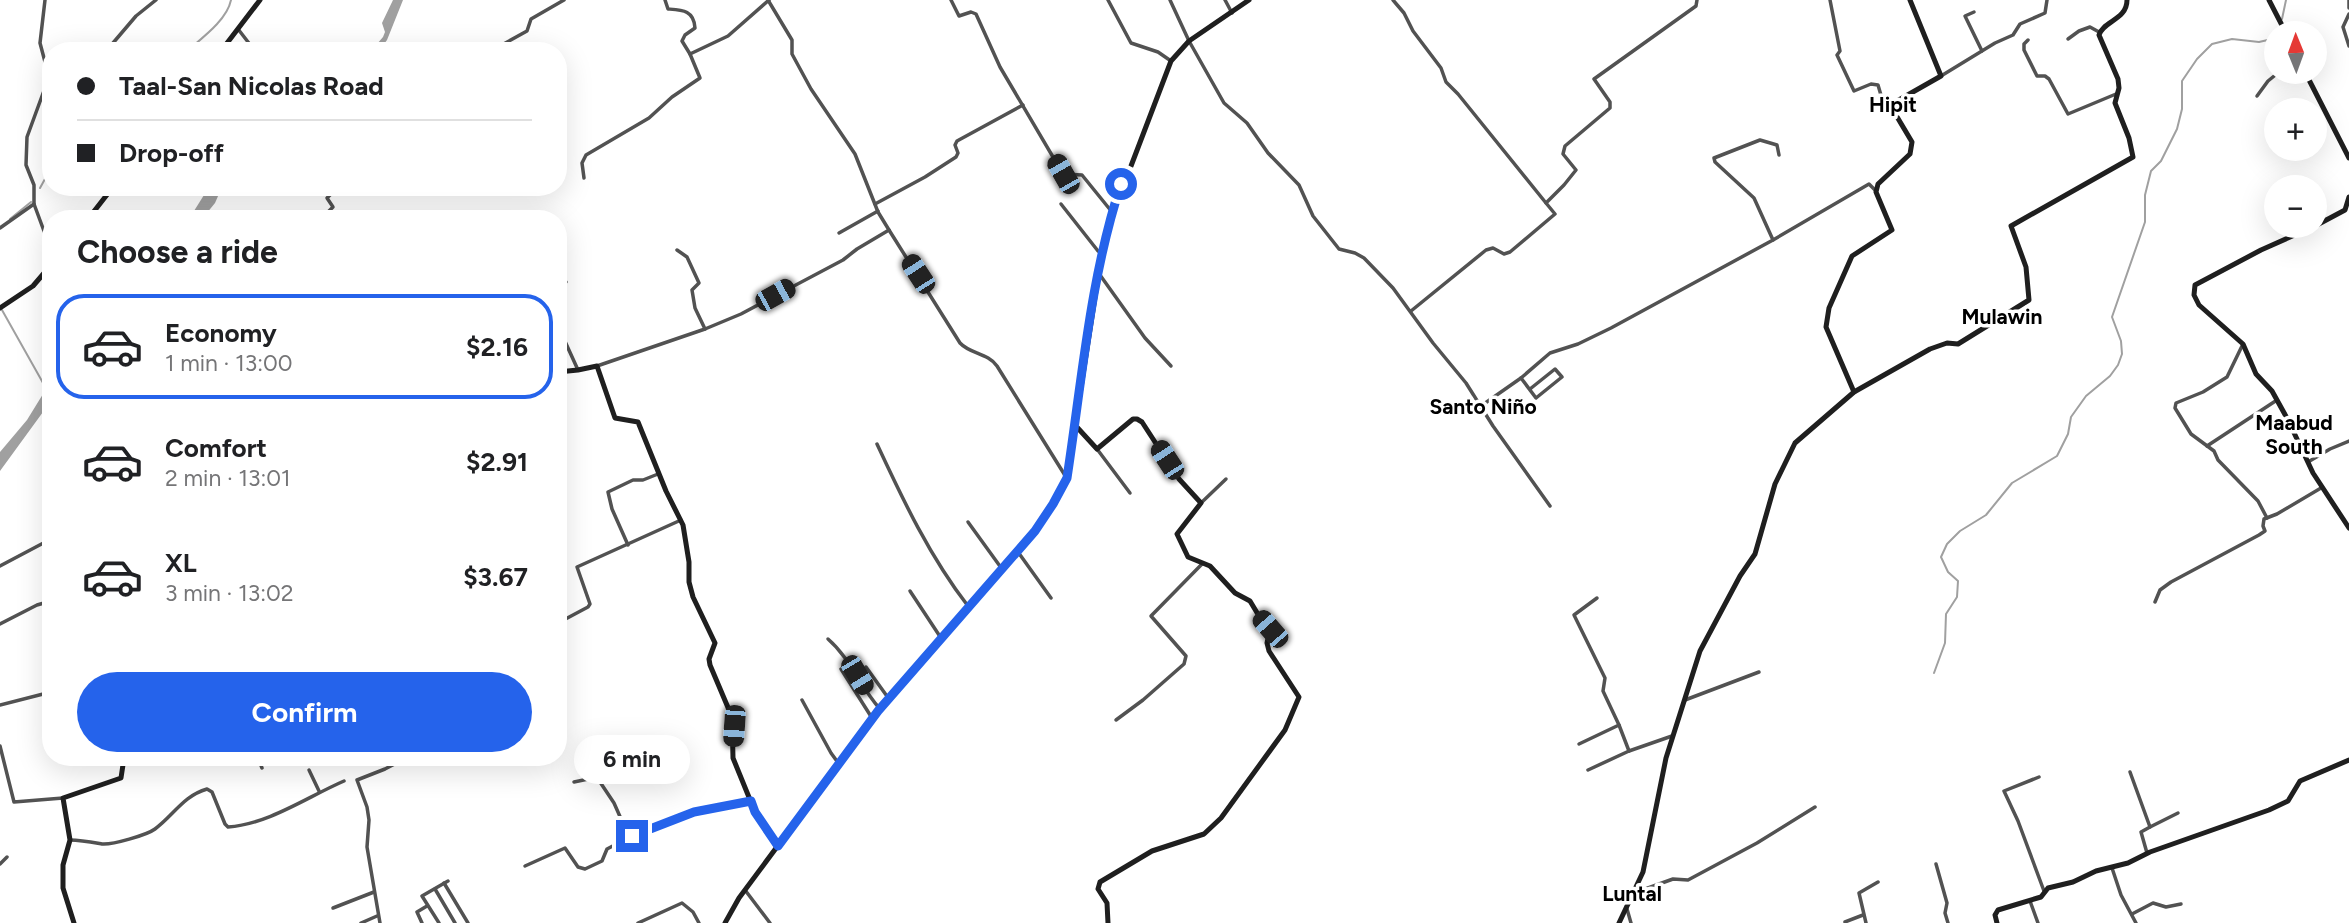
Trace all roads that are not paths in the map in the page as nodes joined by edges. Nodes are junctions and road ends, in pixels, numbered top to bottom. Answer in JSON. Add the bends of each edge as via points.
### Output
{"nodes":[{"id":1,"x":45,"y":0,"type":"edge"},
{"id":2,"x":156,"y":0,"type":"edge"},
{"id":3,"x":260,"y":0,"type":"edge"},
{"id":4,"x":564,"y":0,"type":"edge"},
{"id":5,"x":665,"y":0,"type":"edge"},
{"id":6,"x":769,"y":0,"type":"edge"},
{"id":7,"x":951,"y":0,"type":"edge"},
{"id":8,"x":1108,"y":0,"type":"edge"},
{"id":9,"x":1170,"y":0,"type":"edge"},
{"id":10,"x":1224,"y":0,"type":"edge"},
{"id":11,"x":1249,"y":0,"type":"edge"},
{"id":12,"x":1393,"y":0,"type":"edge"},
{"id":13,"x":1697,"y":0,"type":"edge"},
{"id":14,"x":1830,"y":0,"type":"edge"},
{"id":15,"x":1910,"y":0,"type":"edge"},
{"id":16,"x":2046,"y":0,"type":"edge"},
{"id":17,"x":2126,"y":0,"type":"edge"},
{"id":18,"x":2269,"y":0,"type":"edge"},
{"id":19,"x":2349,"y":0,"type":"edge"},
{"id":20,"x":2349,"y":8,"type":"edge"},
{"id":21,"x":1974,"y":12,"type":"dead end"},
{"id":22,"x":1231,"y":13,"type":"junction"},
{"id":23,"x":2349,"y":14,"type":"edge"},
{"id":24,"x":2280,"y":21,"type":"edge"},
{"id":25,"x":238,"y":29,"type":"junction"},
{"id":26,"x":2099,"y":32,"type":"junction"},
{"id":27,"x":2067,"y":38,"type":"dead end"},
{"id":28,"x":2028,"y":40,"type":"dead end"},
{"id":29,"x":1189,"y":41,"type":"junction"},
{"id":30,"x":114,"y":42,"type":"edge"},
{"id":31,"x":228,"y":42,"type":"edge"},
{"id":32,"x":249,"y":42,"type":"edge"},
{"id":33,"x":507,"y":42,"type":"edge"},
{"id":34,"x":2349,"y":47,"type":"edge"},
{"id":35,"x":42,"y":51,"type":"edge"},
{"id":36,"x":1982,"y":51,"type":"junction"},
{"id":37,"x":690,"y":54,"type":"junction"},
{"id":38,"x":1171,"y":61,"type":"junction"},
{"id":39,"x":1941,"y":76,"type":"junction"},
{"id":40,"x":2266,"y":84,"type":"edge"},
{"id":41,"x":2311,"y":84,"type":"edge"},
{"id":42,"x":2116,"y":94,"type":"junction"},
{"id":43,"x":42,"y":96,"type":"edge"},
{"id":44,"x":2257,"y":96,"type":"dead end"},
{"id":45,"x":1023,"y":104,"type":"junction"},
{"id":46,"x":1891,"y":105,"type":"junction"},
{"id":47,"x":1779,"y":155,"type":"dead end"},
{"id":48,"x":2349,"y":158,"type":"edge"},
{"id":49,"x":584,"y":178,"type":"dead end"},
{"id":50,"x":1876,"y":192,"type":"junction"},
{"id":51,"x":106,"y":196,"type":"edge"},
{"id":52,"x":329,"y":196,"type":"edge"},
{"id":53,"x":2349,"y":197,"type":"edge"},
{"id":54,"x":1546,"y":203,"type":"junction"},
{"id":55,"x":34,"y":204,"type":"junction"},
{"id":56,"x":875,"y":204,"type":"junction"},
{"id":57,"x":1061,"y":204,"type":"dead end"},
{"id":58,"x":95,"y":210,"type":"edge"},
{"id":59,"x":330,"y":210,"type":"edge"},
{"id":60,"x":878,"y":211,"type":"junction"},
{"id":61,"x":1112,"y":212,"type":"junction"},
{"id":62,"x":2327,"y":220,"type":"edge"},
{"id":63,"x":42,"y":226,"type":"edge"},
{"id":64,"x":0,"y":228,"type":"edge"},
{"id":65,"x":889,"y":230,"type":"junction"},
{"id":66,"x":839,"y":233,"type":"dead end"},
{"id":67,"x":2288,"y":238,"type":"edge"},
{"id":68,"x":1773,"y":240,"type":"junction"},
{"id":69,"x":677,"y":250,"type":"dead end"},
{"id":70,"x":1102,"y":253,"type":"junction"},
{"id":71,"x":1098,"y":274,"type":"junction"},
{"id":72,"x":42,"y":276,"type":"edge"},
{"id":73,"x":3,"y":307,"type":"edge"},
{"id":74,"x":1411,"y":311,"type":"junction"},
{"id":75,"x":705,"y":330,"type":"junction"},
{"id":76,"x":2243,"y":344,"type":"junction"},
{"id":77,"x":567,"y":346,"type":"edge"},
{"id":78,"x":597,"y":366,"type":"junction"},
{"id":79,"x":1171,"y":366,"type":"dead end"},
{"id":80,"x":578,"y":370,"type":"junction"},
{"id":81,"x":567,"y":371,"type":"edge"},
{"id":82,"x":1521,"y":378,"type":"junction"},
{"id":83,"x":1530,"y":389,"type":"junction"},
{"id":84,"x":1854,"y":392,"type":"junction"},
{"id":85,"x":2277,"y":400,"type":"junction"},
{"id":86,"x":1482,"y":406,"type":"junction"},
{"id":87,"x":1075,"y":425,"type":"junction"},
{"id":88,"x":2349,"y":441,"type":"edge"},
{"id":89,"x":877,"y":443,"type":"dead end"},
{"id":90,"x":2207,"y":446,"type":"junction"},
{"id":91,"x":1097,"y":449,"type":"junction"},
{"id":92,"x":2308,"y":462,"type":"junction"},
{"id":93,"x":660,"y":473,"type":"junction"},
{"id":94,"x":1067,"y":478,"type":"junction"},
{"id":95,"x":1226,"y":479,"type":"dead end"},
{"id":96,"x":2323,"y":487,"type":"junction"},
{"id":97,"x":1130,"y":493,"type":"dead end"},
{"id":98,"x":1201,"y":503,"type":"junction"},
{"id":99,"x":1550,"y":506,"type":"dead end"},
{"id":100,"x":2267,"y":518,"type":"junction"},
{"id":101,"x":681,"y":520,"type":"junction"},
{"id":102,"x":968,"y":522,"type":"dead end"},
{"id":103,"x":2348,"y":523,"type":"edge"},
{"id":104,"x":42,"y":544,"type":"edge"},
{"id":105,"x":628,"y":545,"type":"junction"},
{"id":106,"x":1018,"y":552,"type":"junction"},
{"id":107,"x":1203,"y":563,"type":"junction"},
{"id":108,"x":0,"y":566,"type":"edge"},
{"id":109,"x":1002,"y":569,"type":"junction"},
{"id":110,"x":911,"y":591,"type":"dead end"},
{"id":111,"x":1051,"y":598,"type":"dead end"},
{"id":112,"x":1597,"y":598,"type":"dead end"},
{"id":113,"x":2155,"y":602,"type":"dead end"},
{"id":114,"x":42,"y":604,"type":"edge"},
{"id":115,"x":968,"y":607,"type":"junction"},
{"id":116,"x":567,"y":618,"type":"edge"},
{"id":117,"x":0,"y":624,"type":"edge"},
{"id":118,"x":828,"y":639,"type":"dead end"},
{"id":119,"x":942,"y":640,"type":"junction"},
{"id":120,"x":866,"y":667,"type":"dead end"},
{"id":121,"x":841,"y":669,"type":"dead end"},
{"id":122,"x":1759,"y":672,"type":"dead end"},
{"id":123,"x":42,"y":694,"type":"edge"},
{"id":124,"x":889,"y":699,"type":"junction"},
{"id":125,"x":802,"y":700,"type":"dead end"},
{"id":126,"x":1683,"y":701,"type":"junction"},
{"id":127,"x":0,"y":705,"type":"edge"},
{"id":128,"x":880,"y":709,"type":"junction"},
{"id":129,"x":873,"y":718,"type":"junction"},
{"id":130,"x":1116,"y":720,"type":"dead end"},
{"id":131,"x":1619,"y":725,"type":"junction"},
{"id":132,"x":1672,"y":736,"type":"junction"},
{"id":133,"x":1578,"y":744,"type":"dead end"},
{"id":134,"x":0,"y":746,"type":"edge"},
{"id":135,"x":1629,"y":751,"type":"junction"},
{"id":136,"x":2349,"y":760,"type":"edge"},
{"id":137,"x":839,"y":764,"type":"junction"},
{"id":138,"x":123,"y":766,"type":"edge"},
{"id":139,"x":391,"y":766,"type":"edge"},
{"id":140,"x":309,"y":770,"type":"dead end"},
{"id":141,"x":1588,"y":770,"type":"dead end"},
{"id":142,"x":2130,"y":772,"type":"dead end"},
{"id":143,"x":2039,"y":778,"type":"dead end"},
{"id":144,"x":344,"y":781,"type":"dead end"},
{"id":145,"x":574,"y":782,"type":"dead end"},
{"id":146,"x":319,"y":791,"type":"junction"},
{"id":147,"x":63,"y":798,"type":"junction"},
{"id":148,"x":751,"y":801,"type":"junction"},
{"id":149,"x":1815,"y":807,"type":"dead end"},
{"id":150,"x":2178,"y":813,"type":"dead end"},
{"id":151,"x":2150,"y":827,"type":"junction"},
{"id":152,"x":629,"y":837,"type":"junction"},
{"id":153,"x":70,"y":840,"type":"junction"},
{"id":154,"x":778,"y":846,"type":"junction"},
{"id":155,"x":2147,"y":853,"type":"junction"},
{"id":156,"x":7,"y":857,"type":"dead end"},
{"id":157,"x":0,"y":864,"type":"edge"},
{"id":158,"x":1936,"y":864,"type":"dead end"},
{"id":159,"x":525,"y":866,"type":"dead end"},
{"id":160,"x":2112,"y":869,"type":"junction"},
{"id":161,"x":1878,"y":882,"type":"dead end"},
{"id":162,"x":435,"y":889,"type":"junction"},
{"id":163,"x":745,"y":890,"type":"junction"},
{"id":164,"x":374,"y":892,"type":"junction"},
{"id":165,"x":2045,"y":893,"type":"junction"},
{"id":166,"x":1632,"y":894,"type":"junction"},
{"id":167,"x":2030,"y":901,"type":"junction"},
{"id":168,"x":2181,"y":904,"type":"dead end"},
{"id":169,"x":427,"y":906,"type":"junction"},
{"id":170,"x":1626,"y":907,"type":"junction"},
{"id":171,"x":333,"y":908,"type":"dead end"},
{"id":172,"x":2132,"y":914,"type":"junction"},
{"id":173,"x":1863,"y":915,"type":"junction"},
{"id":174,"x":377,"y":916,"type":"junction"},
{"id":175,"x":1844,"y":922,"type":"edge"},
{"id":176,"x":74,"y":923,"type":"edge"},
{"id":177,"x":361,"y":923,"type":"edge"},
{"id":178,"x":380,"y":923,"type":"edge"},
{"id":179,"x":422,"y":923,"type":"edge"},
{"id":180,"x":439,"y":923,"type":"edge"},
{"id":181,"x":455,"y":923,"type":"edge"},
{"id":182,"x":468,"y":923,"type":"edge"},
{"id":183,"x":638,"y":923,"type":"edge"},
{"id":184,"x":699,"y":923,"type":"edge"},
{"id":185,"x":725,"y":923,"type":"edge"},
{"id":186,"x":770,"y":923,"type":"edge"},
{"id":187,"x":1108,"y":923,"type":"edge"},
{"id":188,"x":1619,"y":923,"type":"edge"},
{"id":189,"x":1632,"y":923,"type":"edge"},
{"id":190,"x":1866,"y":923,"type":"edge"},
{"id":191,"x":1948,"y":923,"type":"edge"},
{"id":192,"x":1997,"y":923,"type":"edge"},
{"id":193,"x":2038,"y":923,"type":"edge"},
{"id":194,"x":2136,"y":923,"type":"edge"}],
"edges":[{"from":1,"to":35,"type":"street"},
{"from":2,"to":30,"type":"street"},
{"from":3,"to":25,"type":"street"},
{"from":4,"to":33,"type":"street","via":[[531,19],[527,31]]},
{"from":5,"to":37,"type":"street","via":[[667,9],[692,15],[695,28],[682,41]]},
{"from":6,"to":37,"type":"street","via":[[728,36]]},
{"from":6,"to":56,"type":"street","via":[[792,40],[792,54],[811,89],[855,154]]},
{"from":7,"to":45,"type":"street","via":[[959,16],[976,15]]},
{"from":8,"to":38,"type":"street","via":[[1131,43]]},
{"from":9,"to":29,"type":"street"},
{"from":10,"to":22,"type":"street"},
{"from":11,"to":22,"type":"street"},
{"from":12,"to":54,"type":"street","via":[[1446,82]]},
{"from":13,"to":54,"type":"street","via":[[1696,6],[1594,79],[1610,108],[1565,146],[1563,154],[1576,170]]},
{"from":14,"to":46,"type":"street","via":[[1837,55],[1854,91],[1878,85],[1883,103]]},
{"from":15,"to":39,"type":"street"},
{"from":16,"to":36,"type":"street","via":[[2045,13],[2020,23],[2013,35]]},
{"from":17,"to":26,"type":"street","via":[[2122,14]]},
{"from":18,"to":24,"type":"street"},
{"from":19,"to":20,"type":"street"},
{"from":21,"to":36,"type":"street","via":[[1965,16]]},
{"from":22,"to":29,"type":"street"},
{"from":23,"to":34,"type":"street","via":[[2343,27]]},
{"from":25,"to":31,"type":"street"},
{"from":25,"to":32,"type":"street"},
{"from":26,"to":27,"type":"street","via":[[2090,27]]},
{"from":26,"to":42,"type":"street","via":[[2119,79]]},
{"from":28,"to":42,"type":"street","via":[[2024,50],[2037,76],[2049,79],[2068,114]]},
{"from":29,"to":38,"type":"street"},
{"from":29,"to":74,"type":"street","via":[[1224,103],[1299,185],[1313,216],[1339,249],[1364,258]]},
{"from":36,"to":39,"type":"street"},
{"from":37,"to":49,"type":"street","via":[[700,78],[649,118],[586,155]]},
{"from":38,"to":61,"type":"street"},
{"from":39,"to":46,"type":"street"},
{"from":40,"to":44,"type":"street"},
{"from":41,"to":48,"type":"street"},
{"from":42,"to":84,"type":"street","via":[[2131,159],[2011,226],[2026,267],[2029,300],[1958,344],[1930,349]]},
{"from":43,"to":55,"type":"street","via":[[27,137],[26,165],[34,185]]},
{"from":45,"to":56,"type":"street","via":[[957,141],[956,157]]},
{"from":45,"to":61,"type":"street","via":[[1063,174],[1077,173],[1086,179]]},
{"from":46,"to":50,"type":"street","via":[[1912,142],[1910,154],[1878,184]]},
{"from":47,"to":68,"type":"street","via":[[1777,145],[1760,140],[1714,158],[1754,198]]},
{"from":50,"to":68,"type":"street","via":[[1869,184]]},
{"from":50,"to":84,"type":"street","via":[[1892,230],[1852,256],[1829,308],[1826,327]]},
{"from":51,"to":58,"type":"street"},
{"from":52,"to":59,"type":"street"},
{"from":53,"to":62,"type":"street","via":[[2345,210]]},
{"from":54,"to":74,"type":"street","via":[[1555,215],[1540,229],[1510,252],[1486,250]]},
{"from":55,"to":63,"type":"street"},
{"from":55,"to":64,"type":"street"},
{"from":56,"to":60,"type":"street"},
{"from":57,"to":70,"type":"street"},
{"from":60,"to":65,"type":"street"},
{"from":60,"to":66,"type":"street"},
{"from":61,"to":70,"type":"street"},
{"from":65,"to":75,"type":"street","via":[[843,260]]},
{"from":65,"to":94,"type":"street","via":[[960,342],[998,366]]},
{"from":67,"to":76,"type":"street","via":[[2195,285],[2199,305]]},
{"from":68,"to":82,"type":"street","via":[[1611,328],[1550,353]]},
{"from":69,"to":75,"type":"street","via":[[687,257],[699,283],[692,290]]},
{"from":70,"to":71,"type":"street"},
{"from":71,"to":79,"type":"street","via":[[1144,338]]},
{"from":71,"to":87,"type":"street"},
{"from":72,"to":73,"type":"street"},
{"from":74,"to":86,"type":"street"},
{"from":75,"to":78,"type":"street"},
{"from":76,"to":85,"type":"street","via":[[2256,374]]},
{"from":76,"to":90,"type":"street","via":[[2227,377],[2176,403],[2191,434]]},
{"from":77,"to":80,"type":"street"},
{"from":78,"to":80,"type":"street"},
{"from":78,"to":93,"type":"street","via":[[615,418],[638,422]]},
{"from":80,"to":81,"type":"street"},
{"from":82,"to":83,"type":"street"},
{"from":82,"to":86,"type":"street"},
{"from":83,"to":83,"type":"street","via":[[1536,398],[1562,377],[1555,369]]},
{"from":84,"to":126,"type":"street","via":[[1795,443],[1775,484],[1755,554],[1700,651]]},
{"from":85,"to":90,"type":"street"},
{"from":85,"to":92,"type":"street"},
{"from":86,"to":99,"type":"street"},
{"from":87,"to":91,"type":"street"},
{"from":87,"to":94,"type":"street"},
{"from":88,"to":92,"type":"street"},
{"from":89,"to":115,"type":"street","via":[[900,496]]},
{"from":90,"to":100,"type":"street","via":[[2258,501]]},
{"from":91,"to":97,"type":"street"},
{"from":91,"to":98,"type":"street","via":[[1137,419]]},
{"from":92,"to":96,"type":"street"},
{"from":93,"to":101,"type":"street"},
{"from":93,"to":105,"type":"street","via":[[608,492]]},
{"from":94,"to":106,"type":"street"},
{"from":95,"to":98,"type":"street"},
{"from":96,"to":100,"type":"street"},
{"from":96,"to":103,"type":"street"},
{"from":98,"to":107,"type":"street","via":[[1177,534],[1188,557]]},
{"from":100,"to":113,"type":"street","via":[[2265,531],[2160,590]]},
{"from":101,"to":105,"type":"street"},
{"from":101,"to":148,"type":"street","via":[[690,562],[689,582],[715,643],[709,659],[732,717],[733,758]]},
{"from":102,"to":109,"type":"street"},
{"from":104,"to":108,"type":"street"},
{"from":105,"to":116,"type":"street","via":[[577,567],[590,604]]},
{"from":106,"to":109,"type":"street"},
{"from":106,"to":111,"type":"street"},
{"from":107,"to":130,"type":"street","via":[[1151,616],[1186,656],[1184,664]]},
{"from":107,"to":187,"type":"street","via":[[1250,601],[1270,629],[1269,651],[1299,697],[1285,730],[1221,818],[1204,834],[1152,851],[1100,882]]},
{"from":109,"to":115,"type":"street"},
{"from":110,"to":119,"type":"street"},
{"from":112,"to":131,"type":"street","via":[[1574,615],[1605,678],[1603,691]]},
{"from":114,"to":117,"type":"street"},
{"from":115,"to":119,"type":"street"},
{"from":118,"to":128,"type":"street"},
{"from":119,"to":124,"type":"street"},
{"from":120,"to":124,"type":"street"},
{"from":121,"to":129,"type":"street"},
{"from":122,"to":126,"type":"street"},
{"from":123,"to":127,"type":"street"},
{"from":124,"to":128,"type":"street"},
{"from":125,"to":137,"type":"street"},
{"from":126,"to":132,"type":"street"},
{"from":128,"to":129,"type":"street"},
{"from":129,"to":137,"type":"street"},
{"from":131,"to":133,"type":"street"},
{"from":131,"to":135,"type":"street"},
{"from":132,"to":135,"type":"street"},
{"from":132,"to":166,"type":"street","via":[[1643,872]]},
{"from":134,"to":147,"type":"street","via":[[15,803]]},
{"from":135,"to":141,"type":"street"},
{"from":136,"to":155,"type":"street","via":[[2300,781],[2288,801],[2269,810]]},
{"from":137,"to":154,"type":"street"},
{"from":138,"to":147,"type":"street","via":[[121,778]]},
{"from":139,"to":164,"type":"street","via":[[356,780],[367,807]]},
{"from":140,"to":146,"type":"street"},
{"from":142,"to":151,"type":"street"},
{"from":143,"to":165,"type":"street","via":[[2004,791]]},
{"from":144,"to":146,"type":"street"},
{"from":145,"to":152,"type":"street","via":[[598,779]]},
{"from":146,"to":153,"type":"street","via":[[268,816],[228,827],[207,789],[180,803],[149,833],[104,844]]},
{"from":147,"to":153,"type":"street"},
{"from":148,"to":152,"type":"street","via":[[694,812]]},
{"from":148,"to":154,"type":"street"},
{"from":149,"to":166,"type":"street","via":[[1688,880],[1673,879]]},
{"from":150,"to":151,"type":"street"},
{"from":151,"to":155,"type":"street","via":[[2141,832]]},
{"from":152,"to":159,"type":"street","via":[[607,849],[602,861],[585,869],[578,867],[565,848]]},
{"from":153,"to":176,"type":"street","via":[[62,876]]},
{"from":154,"to":163,"type":"street"},
{"from":155,"to":160,"type":"street"},
{"from":156,"to":157,"type":"street"},
{"from":158,"to":191,"type":"street"},
{"from":160,"to":165,"type":"street","via":[[2048,888]]},
{"from":160,"to":172,"type":"street"},
{"from":161,"to":173,"type":"street","via":[[1859,893]]},
{"from":162,"to":169,"type":"street","via":[[422,896]]},
{"from":162,"to":181,"type":"street"},
{"from":162,"to":182,"type":"street","via":[[446,882]]},
{"from":163,"to":185,"type":"street"},
{"from":163,"to":186,"type":"street"},
{"from":164,"to":171,"type":"street"},
{"from":164,"to":174,"type":"street"},
{"from":165,"to":167,"type":"street"},
{"from":166,"to":170,"type":"street"},
{"from":167,"to":192,"type":"street","via":[[1998,911],[1994,915]]},
{"from":167,"to":193,"type":"street"},
{"from":168,"to":172,"type":"street","via":[[2153,903]]},
{"from":169,"to":179,"type":"street","via":[[416,912]]},
{"from":169,"to":180,"type":"street"},
{"from":170,"to":188,"type":"street"},
{"from":170,"to":189,"type":"street"},
{"from":172,"to":194,"type":"street"},
{"from":173,"to":175,"type":"street"},
{"from":173,"to":190,"type":"street"},
{"from":174,"to":177,"type":"street"},
{"from":174,"to":178,"type":"street"},
{"from":183,"to":184,"type":"street","via":[[682,903]]}]}
